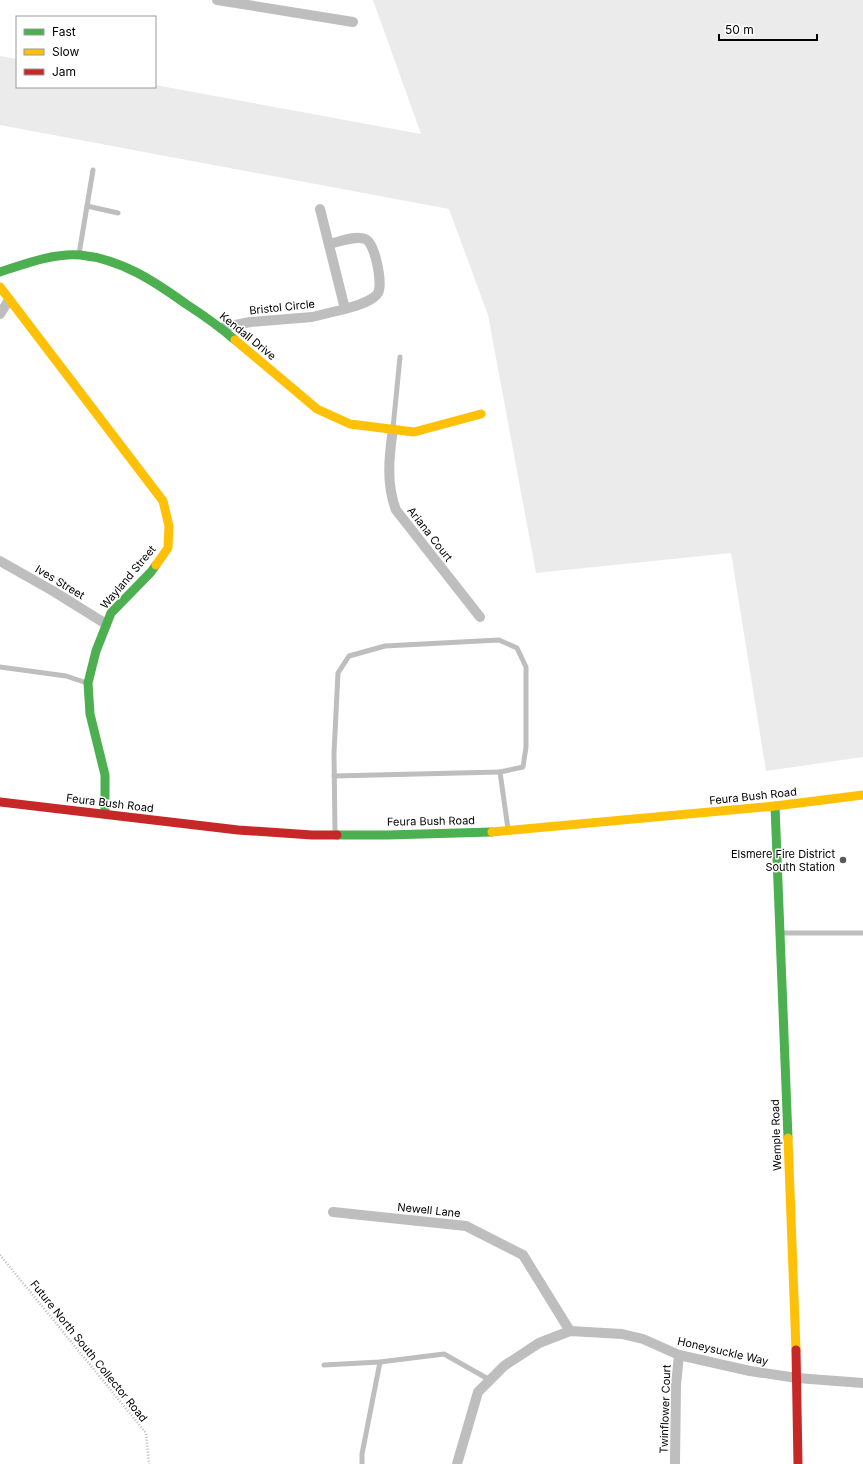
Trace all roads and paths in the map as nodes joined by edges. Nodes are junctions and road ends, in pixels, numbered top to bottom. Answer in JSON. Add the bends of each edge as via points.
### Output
{"nodes":[{"id":1,"x":217,"y":0,"type":"edge"},
{"id":2,"x":353,"y":22,"type":"dead end"},
{"id":3,"x":93,"y":170,"type":"dead end"},
{"id":4,"x":88,"y":206,"type":"junction"},
{"id":5,"x":320,"y":209,"type":"dead end"},
{"id":6,"x":118,"y":213,"type":"dead end"},
{"id":7,"x":329,"y":244,"type":"junction"},
{"id":8,"x":79,"y":256,"type":"junction"},
{"id":9,"x":0,"y":272,"type":"edge"},
{"id":10,"x":0,"y":288,"type":"edge"},
{"id":11,"x":9,"y":300,"type":"junction"},
{"id":12,"x":345,"y":309,"type":"junction"},
{"id":13,"x":0,"y":314,"type":"edge"},
{"id":14,"x":221,"y":328,"type":"junction"},
{"id":15,"x":400,"y":357,"type":"dead end"},
{"id":16,"x":481,"y":414,"type":"dead end"},
{"id":17,"x":393,"y":429,"type":"junction"},
{"id":18,"x":0,"y":561,"type":"edge"},
{"id":19,"x":480,"y":618,"type":"dead end"},
{"id":20,"x":106,"y":624,"type":"junction"},
{"id":21,"x":0,"y":666,"type":"edge"},
{"id":22,"x":88,"y":684,"type":"junction"},
{"id":23,"x":500,"y":772,"type":"junction"},
{"id":24,"x":334,"y":776,"type":"junction"},
{"id":25,"x":863,"y":794,"type":"edge"},
{"id":26,"x":0,"y":802,"type":"edge"},
{"id":27,"x":776,"y":806,"type":"junction"},
{"id":28,"x":105,"y":814,"type":"junction"},
{"id":29,"x":509,"y":831,"type":"junction"},
{"id":30,"x":335,"y":835,"type":"junction"},
{"id":31,"x":780,"y":933,"type":"junction"},
{"id":32,"x":863,"y":933,"type":"edge"},
{"id":33,"x":333,"y":1212,"type":"dead end"},
{"id":34,"x":0,"y":1255,"type":"edge"},
{"id":35,"x":570,"y":1331,"type":"junction"},
{"id":36,"x":679,"y":1355,"type":"junction"},
{"id":37,"x":380,"y":1362,"type":"junction"},
{"id":38,"x":324,"y":1365,"type":"dead end"},
{"id":39,"x":797,"y":1378,"type":"junction"},
{"id":40,"x":490,"y":1380,"type":"junction"},
{"id":41,"x":863,"y":1383,"type":"edge"},
{"id":42,"x":149,"y":1464,"type":"edge"},
{"id":43,"x":362,"y":1464,"type":"edge"},
{"id":44,"x":457,"y":1464,"type":"edge"},
{"id":45,"x":675,"y":1464,"type":"edge"},
{"id":46,"x":798,"y":1464,"type":"edge"}],
"edges":[{"from":1,"to":2,"type":"street"},
{"from":3,"to":4,"type":"lane"},
{"from":4,"to":6,"type":"lane"},
{"from":4,"to":8,"type":"lane"},
{"from":5,"to":7,"type":"street"},
{"from":7,"to":12,"type":"street"},
{"from":7,"to":12,"type":"street","name":"Bristol Circle","via":[[350,239],[369,241],[379,273],[380,287],[375,296]]},
{"from":8,"to":9,"type":"street","name":"Kendall Drive","via":[[57,256]]},
{"from":8,"to":14,"type":"street","name":"Kendall Drive","via":[[106,260],[129,268],[157,283]]},
{"from":10,"to":11,"type":"street","name":"Wayland Street"},
{"from":11,"to":13,"type":"street"},
{"from":11,"to":20,"type":"street","name":"Wayland Street","via":[[163,501],[169,526],[168,548],[152,572],[110,613]]},
{"from":12,"to":14,"type":"street","name":"Bristol Circle","via":[[312,317],[250,322]]},
{"from":14,"to":17,"type":"street","name":"Kendall Drive","via":[[317,409],[350,424]]},
{"from":15,"to":17,"type":"lane"},
{"from":16,"to":17,"type":"street","name":"Kendall Drive","via":[[414,432]]},
{"from":17,"to":19,"type":"street","name":"Ariana Court","via":[[389,474],[391,495],[396,510]]},
{"from":18,"to":20,"type":"street","name":"Ives Street"},
{"from":20,"to":22,"type":"street","name":"Wayland Street"},
{"from":21,"to":22,"type":"lane","via":[[66,676]]},
{"from":22,"to":28,"type":"street","name":"Wayland Street","via":[[90,714],[105,775]]},
{"from":23,"to":24,"type":"lane"},
{"from":23,"to":24,"type":"lane","via":[[523,767],[526,747],[526,667],[517,648],[499,640],[385,646],[349,656],[338,673]]},
{"from":23,"to":29,"type":"lane"},
{"from":24,"to":30,"type":"lane"},
{"from":25,"to":27,"type":"street","name":"Feura Bush Road"},
{"from":26,"to":28,"type":"street","name":"Feura Bush Road"},
{"from":27,"to":29,"type":"street","name":"Feura Bush Road"},
{"from":27,"to":31,"type":"street","name":"Wemple Road"},
{"from":28,"to":30,"type":"street","name":"Feura Bush Road","via":[[238,830]]},
{"from":29,"to":30,"type":"street","name":"Feura Bush Road"},
{"from":31,"to":32,"type":"lane"},
{"from":31,"to":39,"type":"street","name":"Wemple Road"},
{"from":33,"to":35,"type":"street","name":"Newell Lane","via":[[466,1226],[516,1251],[523,1255]]},
{"from":34,"to":42,"type":"path","name":"Future North South Collector Road","via":[[146,1432]]},
{"from":35,"to":36,"type":"street","name":"Honeysuckle Way","via":[[622,1334],[643,1339]]},
{"from":35,"to":40,"type":"street","name":"Honeysuckle Way","via":[[539,1343],[504,1366]]},
{"from":36,"to":39,"type":"street","name":"Honeysuckle Way"},
{"from":36,"to":45,"type":"street","name":"Twinflower Court"},
{"from":37,"to":38,"type":"lane"},
{"from":37,"to":40,"type":"lane","via":[[444,1354]]},
{"from":37,"to":43,"type":"lane"},
{"from":39,"to":41,"type":"street","name":"Honeysuckle Way"},
{"from":39,"to":46,"type":"street","name":"Wemple Road"},
{"from":40,"to":44,"type":"street","name":"Honeysuckle Way","via":[[478,1392]]}]}
